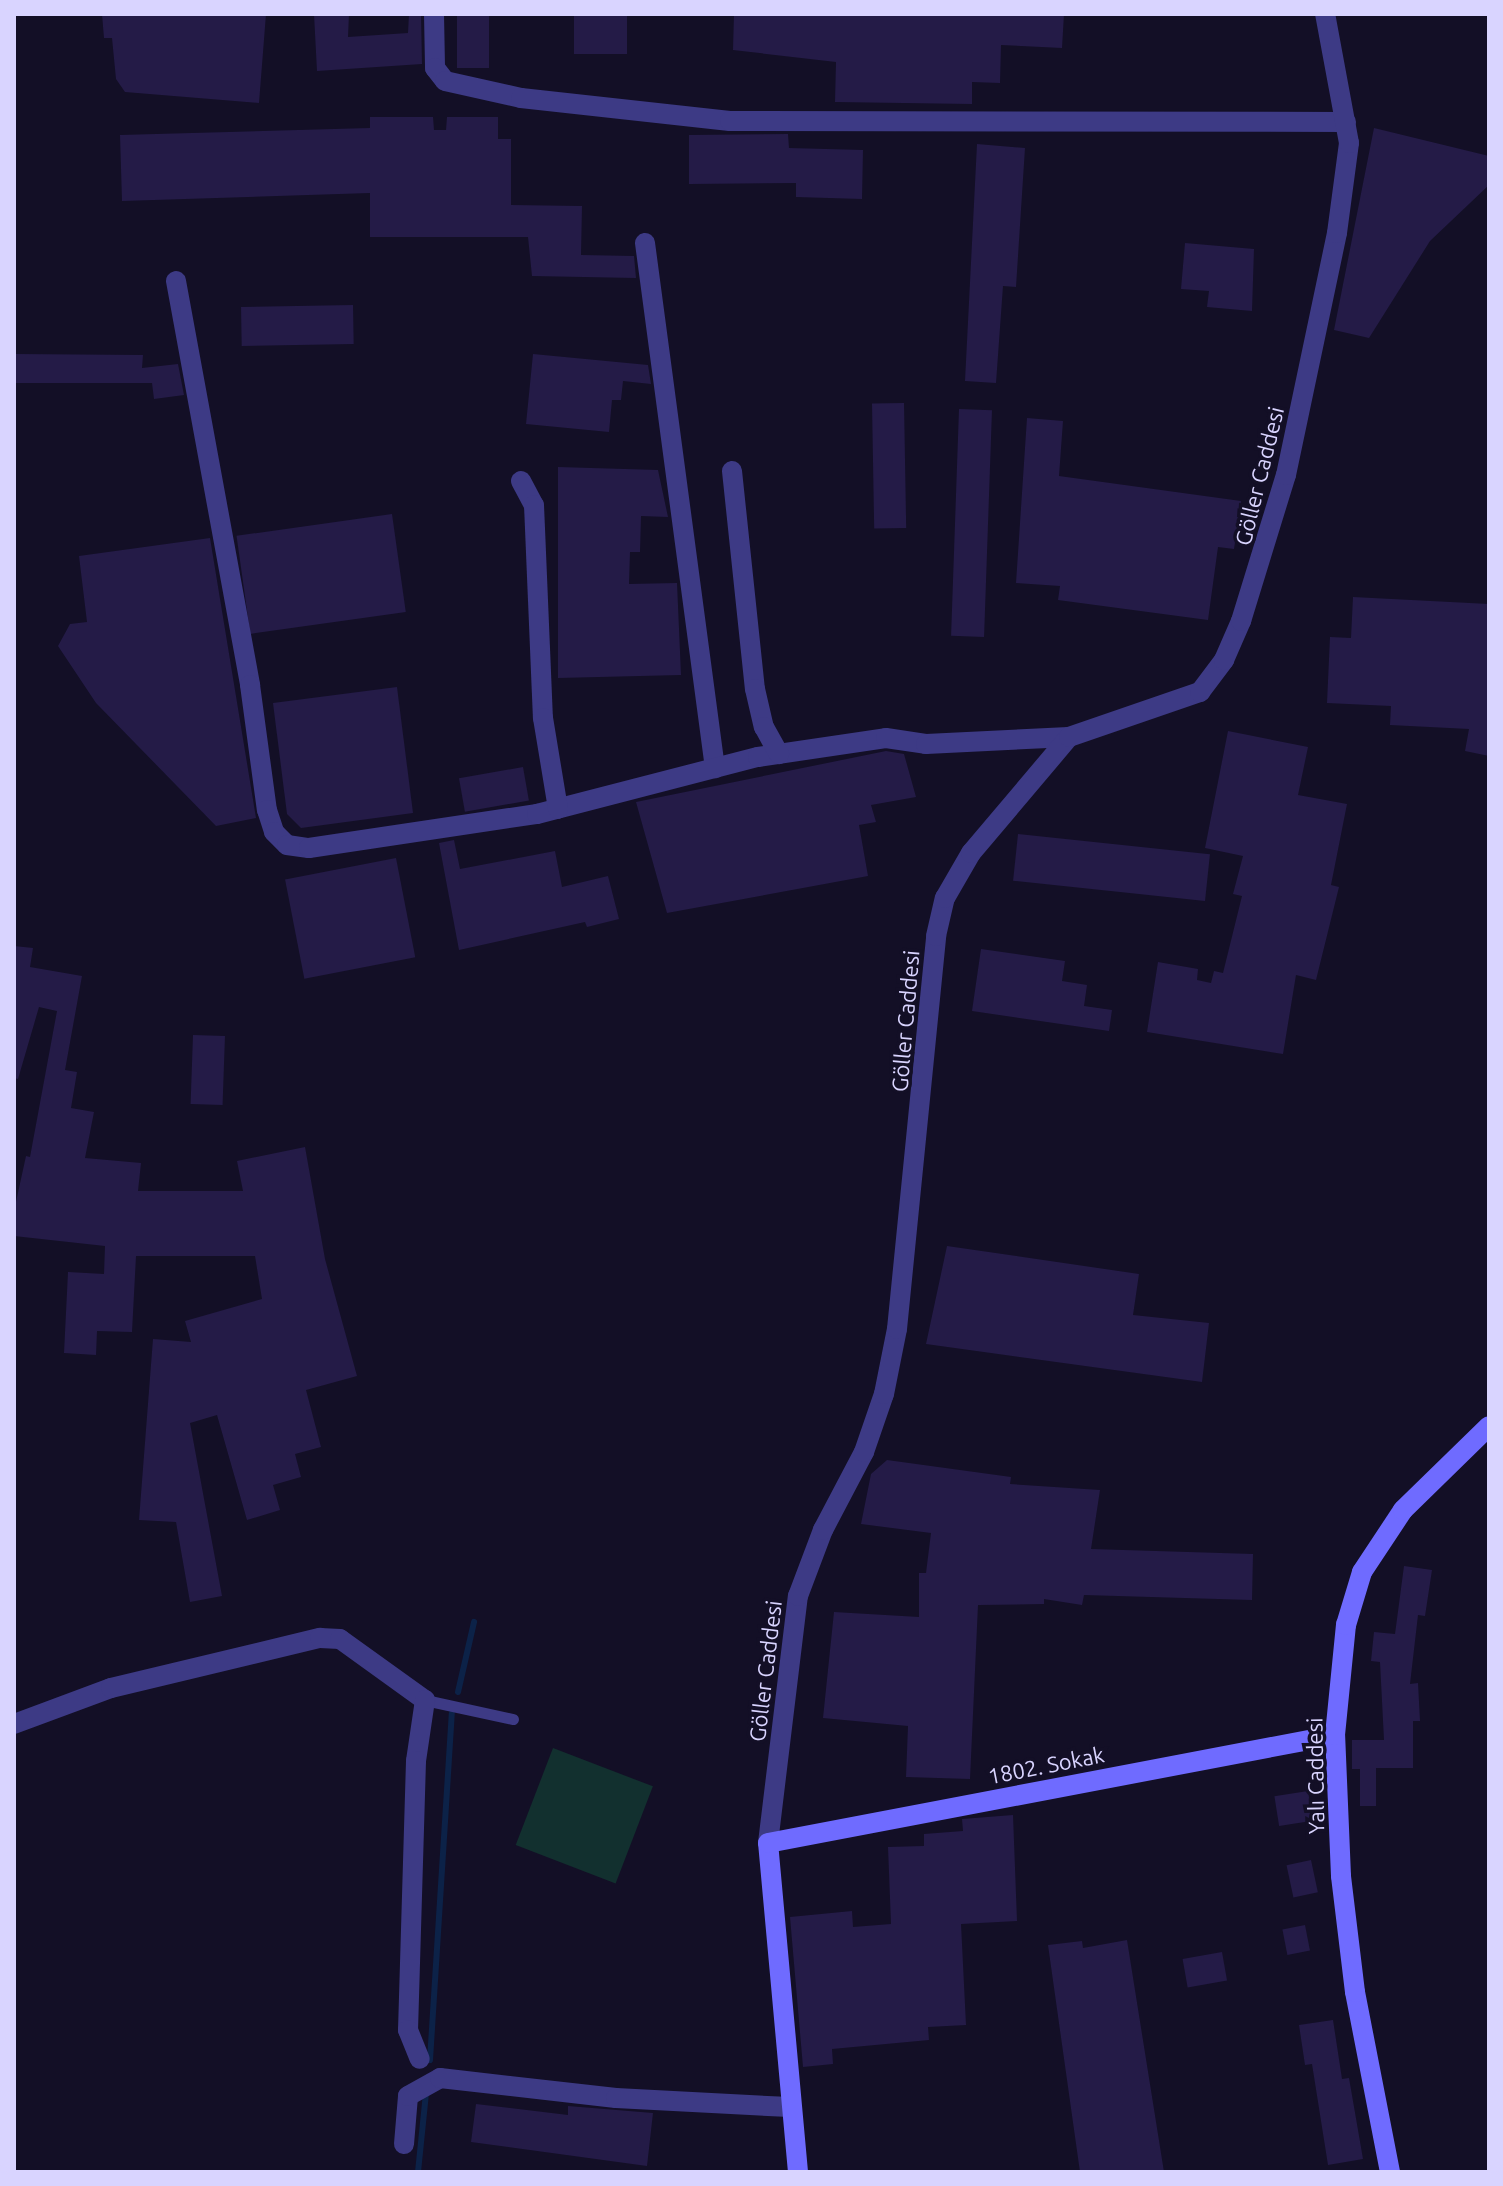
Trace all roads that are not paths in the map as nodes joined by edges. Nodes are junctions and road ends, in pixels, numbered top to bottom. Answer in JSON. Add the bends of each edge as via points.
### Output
{"nodes":[{"id":1,"x":434,"y":14,"type":"edge"},
{"id":2,"x":1325,"y":14,"type":"edge"},
{"id":3,"x":1346,"y":122,"type":"junction"},
{"id":4,"x":645,"y":243,"type":"dead end"},
{"id":5,"x":176,"y":281,"type":"dead end"},
{"id":6,"x":732,"y":471,"type":"dead end"},
{"id":7,"x":521,"y":481,"type":"dead end"},
{"id":8,"x":1069,"y":737,"type":"junction"},
{"id":9,"x":779,"y":754,"type":"junction"},
{"id":10,"x":715,"y":768,"type":"junction"},
{"id":11,"x":558,"y":809,"type":"junction"},
{"id":12,"x":1489,"y":1426,"type":"edge"},
{"id":13,"x":425,"y":1700,"type":"junction"},
{"id":14,"x":513,"y":1719,"type":"dead end"},
{"id":15,"x":14,"y":1724,"type":"edge"},
{"id":16,"x":1335,"y":1735,"type":"junction"},
{"id":17,"x":768,"y":1843,"type":"junction"},
{"id":18,"x":420,"y":2059,"type":"dead end"},
{"id":19,"x":790,"y":2107,"type":"junction"},
{"id":20,"x":404,"y":2144,"type":"dead end"},
{"id":21,"x":798,"y":2172,"type":"edge"},
{"id":22,"x":1390,"y":2172,"type":"edge"}],
"edges":[{"from":1,"to":3,"type":"street","via":[[435,68],[445,81],[521,98],[730,121]]},
{"from":2,"to":3,"type":"street","name":"Göller Caddesi"},
{"from":3,"to":8,"type":"street","name":"Göller Caddesi","via":[[1349,143],[1337,233],[1286,475],[1265,555],[1224,660],[1200,692]]},
{"from":4,"to":10,"type":"street"},
{"from":5,"to":11,"type":"street","via":[[274,832],[287,845],[309,848]]},
{"from":6,"to":9,"type":"street","via":[[755,689],[764,727]]},
{"from":7,"to":11,"type":"street","via":[[534,505],[543,718]]},
{"from":8,"to":9,"type":"street","via":[[926,744],[886,738]]},
{"from":8,"to":17,"type":"street","name":"Göller Caddesi","via":[[971,853],[945,898],[936,936],[897,1329],[884,1394],[864,1452],[823,1530],[798,1596]]},
{"from":9,"to":10,"type":"street"},
{"from":10,"to":11,"type":"street"},
{"from":12,"to":16,"type":"street","name":"Yalı Caddesi","via":[[1403,1510],[1362,1572],[1346,1625]]},
{"from":13,"to":14,"type":"lane"},
{"from":13,"to":15,"type":"street","via":[[340,1639],[320,1638],[111,1688]]},
{"from":13,"to":18,"type":"street","via":[[416,1761],[408,2030]]},
{"from":16,"to":17,"type":"street","name":"1802. Sokak"},
{"from":16,"to":22,"type":"street","name":"Yalı Caddesi","via":[[1341,1876],[1355,1992]]},
{"from":17,"to":19,"type":"street","name":"Göller Caddesi"},
{"from":19,"to":20,"type":"street","via":[[616,2098],[440,2078],[408,2096]]},
{"from":19,"to":21,"type":"street","name":"Göller Caddesi"}]}
